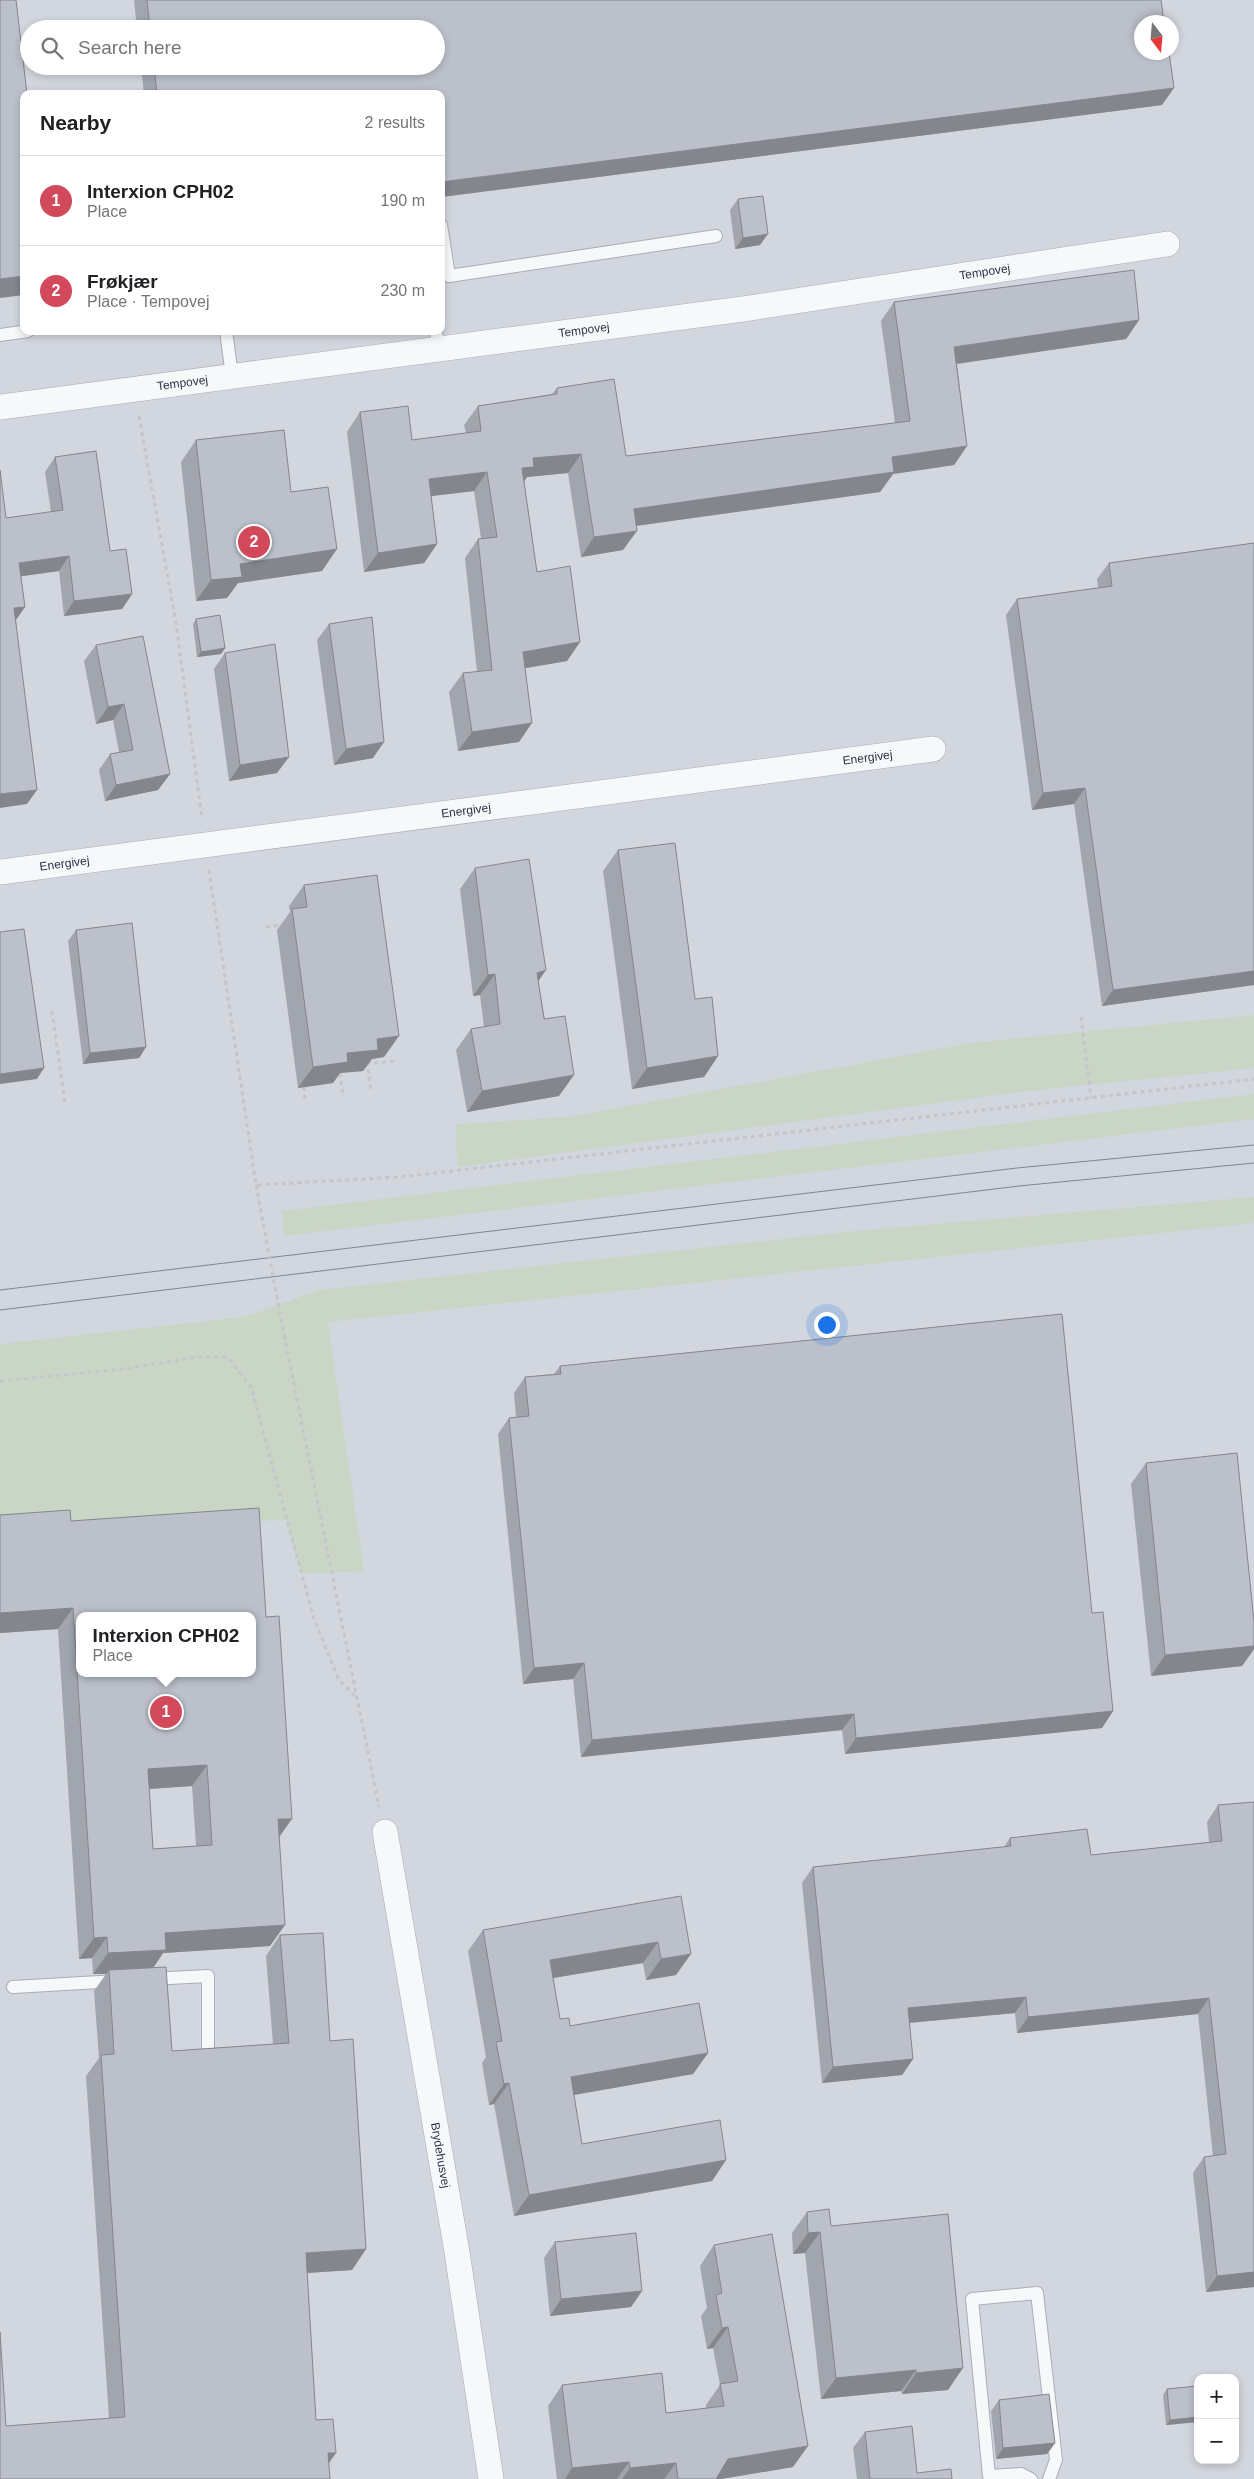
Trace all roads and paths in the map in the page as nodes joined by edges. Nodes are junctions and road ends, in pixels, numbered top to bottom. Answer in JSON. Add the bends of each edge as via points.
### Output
{"nodes":[{"id":1,"x":716,"y":236,"type":"dead end"},
{"id":2,"x":1166,"y":244,"type":"dead end"},
{"id":3,"x":445,"y":277,"type":"edge"},
{"id":4,"x":20,"y":332,"type":"edge"},
{"id":5,"x":0,"y":334,"type":"edge"},
{"id":6,"x":227,"y":335,"type":"edge"},
{"id":7,"x":437,"y":340,"type":"edge"},
{"id":8,"x":232,"y":376,"type":"junction"},
{"id":9,"x":135,"y":389,"type":"junction"},
{"id":10,"x":0,"y":407,"type":"edge"},
{"id":11,"x":933,"y":749,"type":"dead end"},
{"id":12,"x":205,"y":845,"type":"junction"},
{"id":13,"x":0,"y":872,"type":"edge"},
{"id":14,"x":292,"y":924,"type":"edge"},
{"id":15,"x":266,"y":927,"type":"dead end"},
{"id":16,"x":52,"y":1011,"type":"dead end"},
{"id":17,"x":1081,"y":1017,"type":"dead end"},
{"id":18,"x":367,"y":1060,"type":"edge"},
{"id":19,"x":395,"y":1061,"type":"edge"},
{"id":20,"x":362,"y":1065,"type":"edge"},
{"id":21,"x":340,"y":1073,"type":"edge"},
{"id":22,"x":1254,"y":1079,"type":"edge"},
{"id":23,"x":304,"y":1087,"type":"dead end"},
{"id":24,"x":371,"y":1092,"type":"dead end"},
{"id":25,"x":343,"y":1096,"type":"dead end"},
{"id":26,"x":1090,"y":1098,"type":"junction"},
{"id":27,"x":306,"y":1101,"type":"dead end"},
{"id":28,"x":65,"y":1103,"type":"dead end"},
{"id":29,"x":256,"y":1185,"type":"junction"},
{"id":30,"x":0,"y":1381,"type":"edge"},
{"id":31,"x":357,"y":1698,"type":"junction"},
{"id":32,"x":384,"y":1832,"type":"joint"},
{"id":33,"x":13,"y":1987,"type":"dead end"},
{"id":34,"x":208,"y":2050,"type":"edge"},
{"id":35,"x":492,"y":2479,"type":"edge"},
{"id":36,"x":1031,"y":2479,"type":"edge"},
{"id":37,"x":1049,"y":2479,"type":"edge"}],
"edges":[{"from":1,"to":3,"type":"lane"},
{"from":2,"to":7,"type":"street","name":"Tempovej","via":[[743,309]]},
{"from":4,"to":5,"type":"lane"},
{"from":6,"to":8,"type":"lane"},
{"from":7,"to":8,"type":"street","name":"Tempovej"},
{"from":8,"to":9,"type":"street","name":"Tempovej"},
{"from":9,"to":10,"type":"street","name":"Tempovej"},
{"from":9,"to":12,"type":"path","via":[[176,623]]},
{"from":11,"to":12,"type":"street","name":"Energivej"},
{"from":12,"to":13,"type":"street","name":"Energivej"},
{"from":12,"to":29,"type":"path"},
{"from":14,"to":15,"type":"path"},
{"from":16,"to":28,"type":"path"},
{"from":17,"to":26,"type":"path"},
{"from":18,"to":24,"type":"path"},
{"from":19,"to":20,"type":"path"},
{"from":21,"to":25,"type":"path"},
{"from":22,"to":26,"type":"path"},
{"from":23,"to":27,"type":"path"},
{"from":26,"to":29,"type":"path","via":[[400,1177]]},
{"from":29,"to":31,"type":"path","bridge":true},
{"from":30,"to":31,"type":"path","via":[[198,1357],[228,1357],[251,1387],[314,1619],[339,1680]]},
{"from":31,"to":32,"type":"path"},
{"from":32,"to":35,"type":"street","name":"Brydehusvej","via":[[457,2252]]},
{"from":33,"to":34,"type":"lane","via":[[208,1976]]},
{"from":36,"to":37,"type":"lane","via":[[1021,2474],[990,2476],[972,2299],[1038,2293],[1056,2460]]}]}
